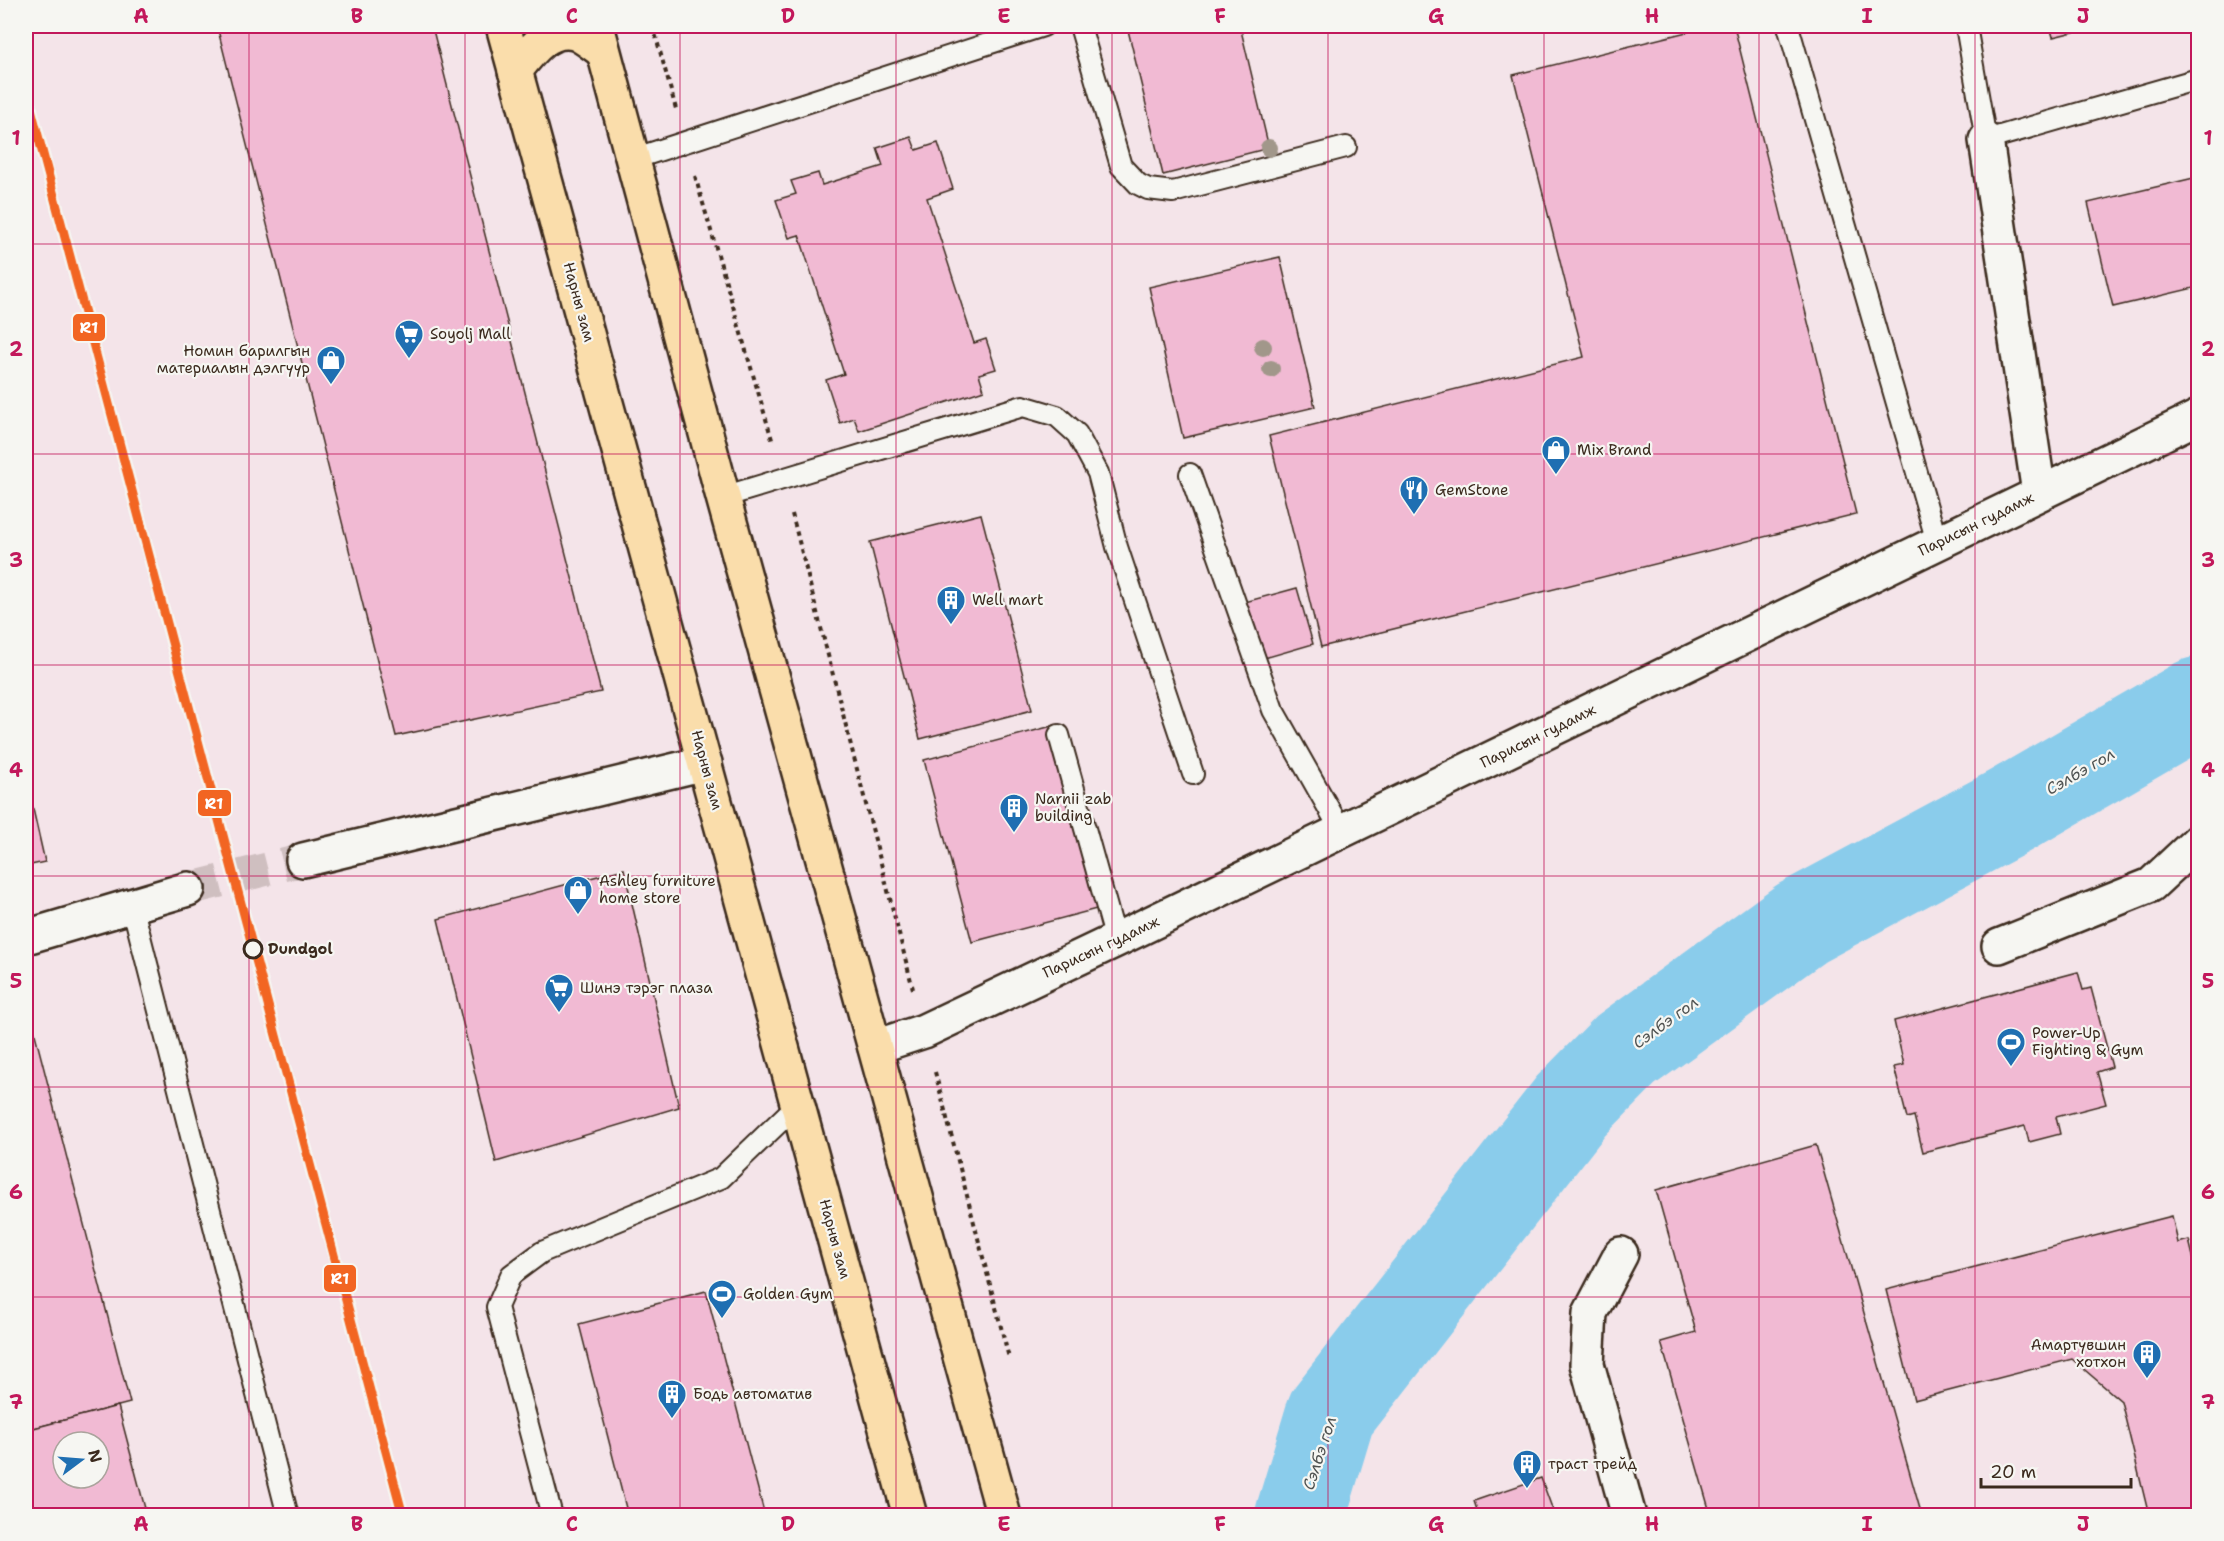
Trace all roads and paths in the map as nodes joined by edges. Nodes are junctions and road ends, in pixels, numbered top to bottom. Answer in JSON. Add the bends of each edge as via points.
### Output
{"nodes":[{"id":1,"x":502,"y":26,"type":"edge"},
{"id":2,"x":653,"y":26,"type":"edge"},
{"id":3,"x":1042,"y":26,"type":"edge"},
{"id":4,"x":1080,"y":26,"type":"edge"},
{"id":5,"x":1788,"y":26,"type":"edge"},
{"id":6,"x":1966,"y":26,"type":"edge"},
{"id":7,"x":600,"y":38,"type":"edge"},
{"id":8,"x":515,"y":71,"type":"junction"},
{"id":9,"x":2199,"y":79,"type":"edge"},
{"id":10,"x":685,"y":140,"type":"junction"},
{"id":11,"x":1986,"y":140,"type":"junction"},
{"id":12,"x":1346,"y":147,"type":"dead end"},
{"id":13,"x":633,"y":159,"type":"junction"},
{"id":14,"x":2199,"y":417,"type":"edge"},
{"id":15,"x":1190,"y":474,"type":"dead end"},
{"id":16,"x":783,"y":477,"type":"junction"},
{"id":17,"x":2039,"y":493,"type":"junction"},
{"id":18,"x":723,"y":497,"type":"junction"},
{"id":19,"x":1937,"y":543,"type":"junction"},
{"id":20,"x":1059,"y":735,"type":"dead end"},
{"id":21,"x":705,"y":763,"type":"junction"},
{"id":22,"x":1193,"y":774,"type":"dead end"},
{"id":23,"x":1342,"y":832,"type":"junction"},
{"id":24,"x":2199,"y":841,"type":"edge"},
{"id":25,"x":303,"y":860,"type":"tunnel mouth"},
{"id":26,"x":188,"y":889,"type":"tunnel mouth"},
{"id":27,"x":132,"y":905,"type":"junction"},
{"id":28,"x":26,"y":937,"type":"edge"},
{"id":29,"x":1116,"y":940,"type":"junction"},
{"id":30,"x":1999,"y":946,"type":"dead end"},
{"id":31,"x":924,"y":1031,"type":"junction"},
{"id":32,"x":875,"y":1047,"type":"junction"},
{"id":33,"x":798,"y":1104,"type":"junction"},
{"id":34,"x":1621,"y":1254,"type":"dead end"},
{"id":35,"x":1011,"y":1366,"type":"dead end"},
{"id":36,"x":288,"y":1515,"type":"edge"},
{"id":37,"x":552,"y":1515,"type":"edge"},
{"id":38,"x":910,"y":1515,"type":"edge"},
{"id":39,"x":1004,"y":1515,"type":"edge"},
{"id":40,"x":1629,"y":1515,"type":"edge"}],
"edges":[{"from":1,"to":8,"type":"main road","name":"Нарны зам"},
{"from":2,"to":10,"type":"path"},
{"from":3,"to":10,"type":"lane"},
{"from":4,"to":12,"type":"lane","via":[[1116,155],[1129,176],[1148,189],[1173,192]]},
{"from":5,"to":19,"type":"lane"},
{"from":6,"to":11,"type":"lane"},
{"from":7,"to":8,"type":"main road","via":[[551,34],[532,49]]},
{"from":7,"to":13,"type":"main road"},
{"from":8,"to":21,"type":"main road","name":"Нарны зам"},
{"from":9,"to":11,"type":"lane"},
{"from":10,"to":13,"type":"lane"},
{"from":10,"to":16,"type":"path"},
{"from":11,"to":17,"type":"street"},
{"from":13,"to":18,"type":"main road"},
{"from":14,"to":17,"type":"street","name":"Парисын гудамж"},
{"from":15,"to":23,"type":"lane","via":[[1274,710]]},
{"from":16,"to":18,"type":"lane"},
{"from":16,"to":22,"type":"lane","via":[[1023,406],[1057,416],[1077,434],[1098,473],[1118,547]]},
{"from":16,"to":31,"type":"path"},
{"from":17,"to":19,"type":"street","name":"Парисын гудамж"},
{"from":18,"to":32,"type":"main road"},
{"from":19,"to":23,"type":"street","name":"Парисын гудамж"},
{"from":20,"to":29,"type":"lane"},
{"from":21,"to":25,"type":"street"},
{"from":21,"to":33,"type":"main road","name":"Нарны зам"},
{"from":23,"to":29,"type":"street","name":"Парисын гудамж"},
{"from":24,"to":30,"type":"street","via":[[2151,885]]},
{"from":26,"to":27,"type":"street"},
{"from":27,"to":28,"type":"street"},
{"from":27,"to":36,"type":"lane"},
{"from":29,"to":31,"type":"street","name":"Парисын гудамж"},
{"from":31,"to":32,"type":"street","name":"Парисын гудамж"},
{"from":31,"to":35,"type":"path"},
{"from":32,"to":39,"type":"main road"},
{"from":33,"to":37,"type":"lane","via":[[720,1178],[542,1252],[511,1275],[498,1308]]},
{"from":33,"to":38,"type":"main road","name":"Нарны зам"},
{"from":34,"to":40,"type":"street","via":[[1590,1313],[1587,1364]]}]}
